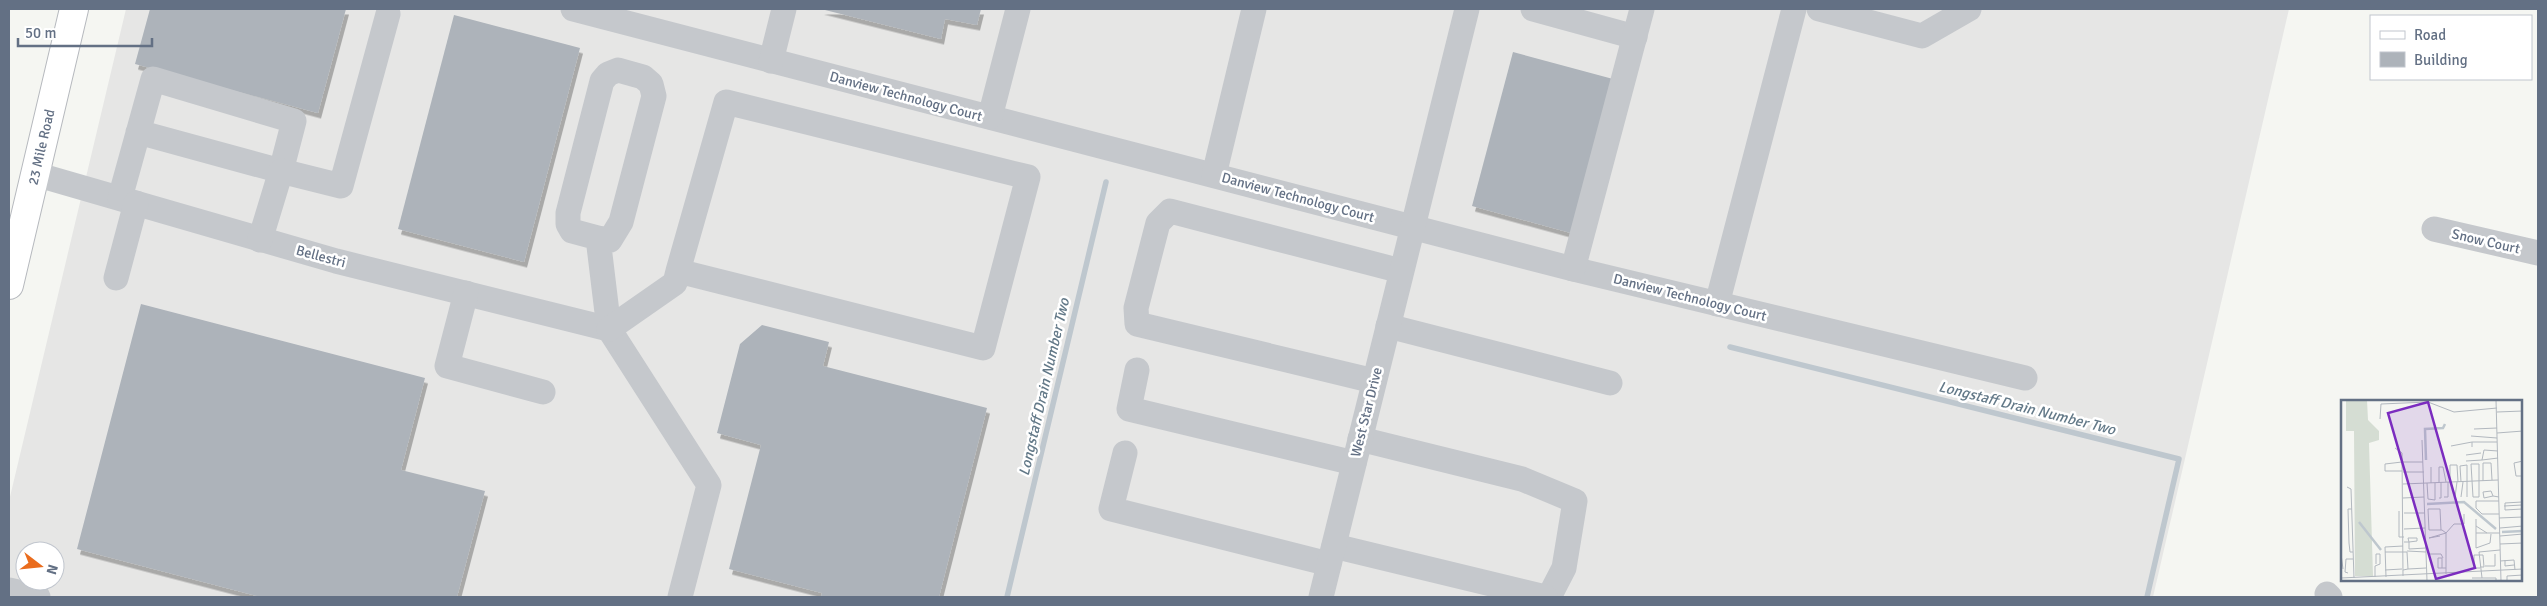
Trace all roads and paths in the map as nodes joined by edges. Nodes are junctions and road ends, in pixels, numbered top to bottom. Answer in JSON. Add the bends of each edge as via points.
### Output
{"nodes":[{"id":1,"x":74,"y":9,"type":"edge"},
{"id":2,"x":573,"y":9,"type":"edge"},
{"id":3,"x":784,"y":9,"type":"edge"},
{"id":4,"x":1018,"y":9,"type":"edge"},
{"id":5,"x":1254,"y":9,"type":"edge"},
{"id":6,"x":1467,"y":9,"type":"edge"},
{"id":7,"x":1534,"y":9,"type":"edge"},
{"id":8,"x":1642,"y":9,"type":"edge"},
{"id":9,"x":1794,"y":9,"type":"edge"},
{"id":10,"x":1819,"y":9,"type":"edge"},
{"id":11,"x":1970,"y":9,"type":"edge"},
{"id":12,"x":388,"y":14,"type":"dead end"},
{"id":13,"x":1635,"y":37,"type":"junction"},
{"id":14,"x":771,"y":61,"type":"junction"},
{"id":15,"x":990,"y":117,"type":"junction"},
{"id":16,"x":138,"y":132,"type":"junction"},
{"id":17,"x":281,"y":171,"type":"junction"},
{"id":18,"x":35,"y":174,"type":"junction"},
{"id":19,"x":1214,"y":175,"type":"junction"},
{"id":20,"x":128,"y":200,"type":"junction"},
{"id":21,"x":17,"y":214,"type":"edge"},
{"id":22,"x":1412,"y":227,"type":"junction"},
{"id":23,"x":2434,"y":229,"type":"dead end"},
{"id":24,"x":598,"y":238,"type":"junction"},
{"id":25,"x":260,"y":240,"type":"junction"},
{"id":26,"x":2538,"y":253,"type":"edge"},
{"id":27,"x":1573,"y":269,"type":"junction"},
{"id":28,"x":678,"y":271,"type":"junction"},
{"id":29,"x":1401,"y":272,"type":"junction"},
{"id":30,"x":116,"y":278,"type":"dead end"},
{"id":31,"x":9,"y":285,"type":"edge"},
{"id":32,"x":466,"y":293,"type":"junction"},
{"id":33,"x":1717,"y":304,"type":"junction"},
{"id":34,"x":1388,"y":326,"type":"junction"},
{"id":35,"x":609,"y":329,"type":"junction"},
{"id":36,"x":1137,"y":370,"type":"dead end"},
{"id":37,"x":2025,"y":378,"type":"dead end"},
{"id":38,"x":1374,"y":381,"type":"junction"},
{"id":39,"x":1610,"y":383,"type":"dead end"},
{"id":40,"x":542,"y":392,"type":"dead end"},
{"id":41,"x":1360,"y":438,"type":"junction"},
{"id":42,"x":1126,"y":453,"type":"dead end"},
{"id":43,"x":1354,"y":463,"type":"junction"},
{"id":44,"x":1331,"y":555,"type":"junction"},
{"id":45,"x":9,"y":590,"type":"edge"},
{"id":46,"x":38,"y":597,"type":"edge"},
{"id":47,"x":680,"y":597,"type":"edge"},
{"id":48,"x":1320,"y":597,"type":"edge"},
{"id":49,"x":1545,"y":597,"type":"edge"},
{"id":50,"x":1549,"y":597,"type":"edge"}],
"edges":[{"from":1,"to":18,"type":"main road","name":"23 Mile Road"},
{"from":2,"to":14,"type":"street","name":"Danview Technology Court"},
{"from":3,"to":14,"type":"street"},
{"from":4,"to":15,"type":"street"},
{"from":5,"to":19,"type":"street"},
{"from":6,"to":22,"type":"street","name":"West Star Drive"},
{"from":7,"to":13,"type":"street"},
{"from":8,"to":13,"type":"street"},
{"from":9,"to":33,"type":"street"},
{"from":10,"to":11,"type":"street","via":[[1922,36]]},
{"from":12,"to":17,"type":"street","via":[[341,186]]},
{"from":13,"to":27,"type":"street"},
{"from":14,"to":15,"type":"street","name":"Danview Technology Court"},
{"from":15,"to":19,"type":"street","name":"Danview Technology Court"},
{"from":16,"to":17,"type":"street"},
{"from":16,"to":17,"type":"street","via":[[153,79],[294,121]]},
{"from":16,"to":20,"type":"street"},
{"from":17,"to":25,"type":"street"},
{"from":18,"to":20,"type":"street","name":"Bellestri"},
{"from":18,"to":21,"type":"main road","name":"23 Mile Road"},
{"from":19,"to":22,"type":"street","name":"Danview Technology Court"},
{"from":20,"to":25,"type":"street","name":"Bellestri"},
{"from":20,"to":30,"type":"street"},
{"from":21,"to":31,"type":"main road","name":"23 Mile Road"},
{"from":22,"to":27,"type":"street","name":"Danview Technology Court"},
{"from":22,"to":29,"type":"street","name":"West Star Drive"},
{"from":23,"to":26,"type":"street","name":"Snow Court"},
{"from":24,"to":24,"type":"street","via":[[610,240],[621,222],[654,96],[651,84],[643,77],[618,70],[602,81],[568,213],[572,231]]},
{"from":24,"to":35,"type":"street"},
{"from":25,"to":32,"type":"street","name":"Bellestri"},
{"from":27,"to":33,"type":"street","name":"Danview Technology Court"},
{"from":28,"to":28,"type":"street","via":[[726,102],[1028,177],[983,348]]},
{"from":28,"to":35,"type":"street","via":[[675,283]]},
{"from":29,"to":34,"type":"street","name":"West Star Drive"},
{"from":29,"to":38,"type":"street","via":[[1170,211],[1158,223],[1136,308],[1137,324]]},
{"from":32,"to":35,"type":"street","name":"Bellestri"},
{"from":32,"to":40,"type":"street","via":[[447,366]]},
{"from":33,"to":37,"type":"street","name":"Danview Technology Court"},
{"from":34,"to":38,"type":"street","name":"West Star Drive"},
{"from":34,"to":39,"type":"street"},
{"from":35,"to":47,"type":"street","via":[[708,485]]},
{"from":36,"to":43,"type":"street","via":[[1129,409]]},
{"from":38,"to":41,"type":"street","name":"West Star Drive"},
{"from":41,"to":43,"type":"street","name":"West Star Drive"},
{"from":41,"to":50,"type":"street","via":[[1522,479],[1575,501],[1564,568]]},
{"from":42,"to":44,"type":"street","via":[[1111,508]]},
{"from":43,"to":44,"type":"street","name":"West Star Drive"},
{"from":44,"to":48,"type":"street","name":"West Star Drive"},
{"from":44,"to":49,"type":"street"},
{"from":45,"to":46,"type":"street"}]}
